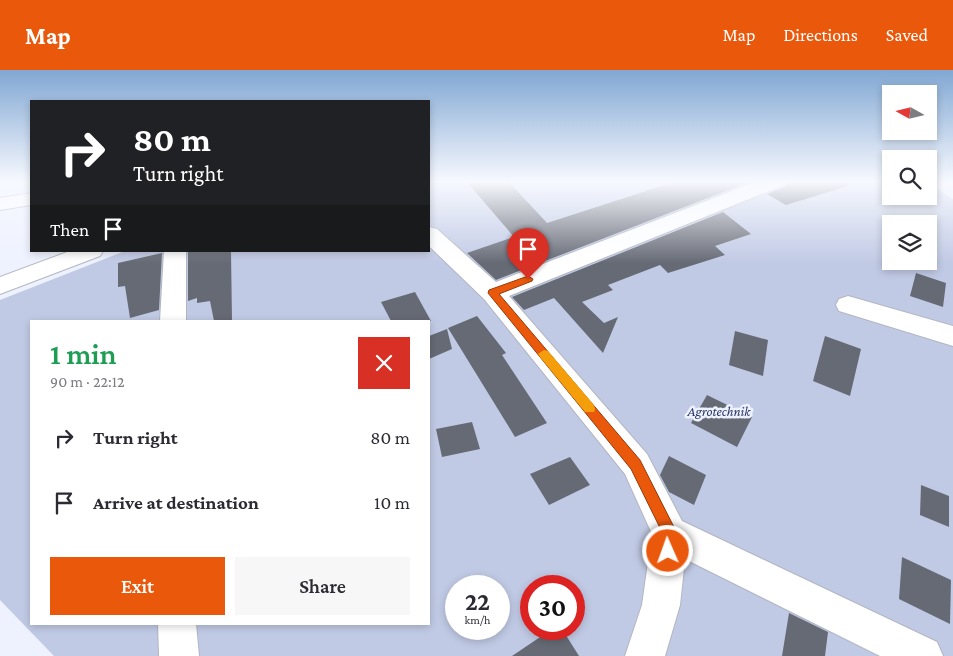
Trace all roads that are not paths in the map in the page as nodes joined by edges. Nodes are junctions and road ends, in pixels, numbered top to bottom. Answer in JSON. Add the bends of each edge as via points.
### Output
{"nodes":[{"id":1,"x":708,"y":208,"type":"edge"},
{"id":2,"x":430,"y":235,"type":"edge"},
{"id":3,"x":89,"y":252,"type":"edge"},
{"id":4,"x":175,"y":252,"type":"edge"},
{"id":5,"x":0,"y":286,"type":"edge"},
{"id":6,"x":493,"y":293,"type":"junction"},
{"id":7,"x":848,"y":305,"type":"dead end"},
{"id":8,"x":173,"y":320,"type":"edge"},
{"id":9,"x":953,"y":336,"type":"edge"},
{"id":10,"x":670,"y":533,"type":"junction"},
{"id":11,"x":177,"y":625,"type":"edge"},
{"id":12,"x":179,"y":656,"type":"edge"},
{"id":13,"x":645,"y":656,"type":"edge"},
{"id":14,"x":923,"y":656,"type":"edge"}],
"edges":[{"from":1,"to":6,"type":"street"},
{"from":2,"to":6,"type":"street"},
{"from":3,"to":5,"type":"street"},
{"from":4,"to":8,"type":"street"},
{"from":6,"to":10,"type":"street","via":[[636,464]]},
{"from":7,"to":9,"type":"street"},
{"from":10,"to":13,"type":"street","via":[[662,605]]},
{"from":10,"to":14,"type":"street"},
{"from":11,"to":12,"type":"street"}]}
